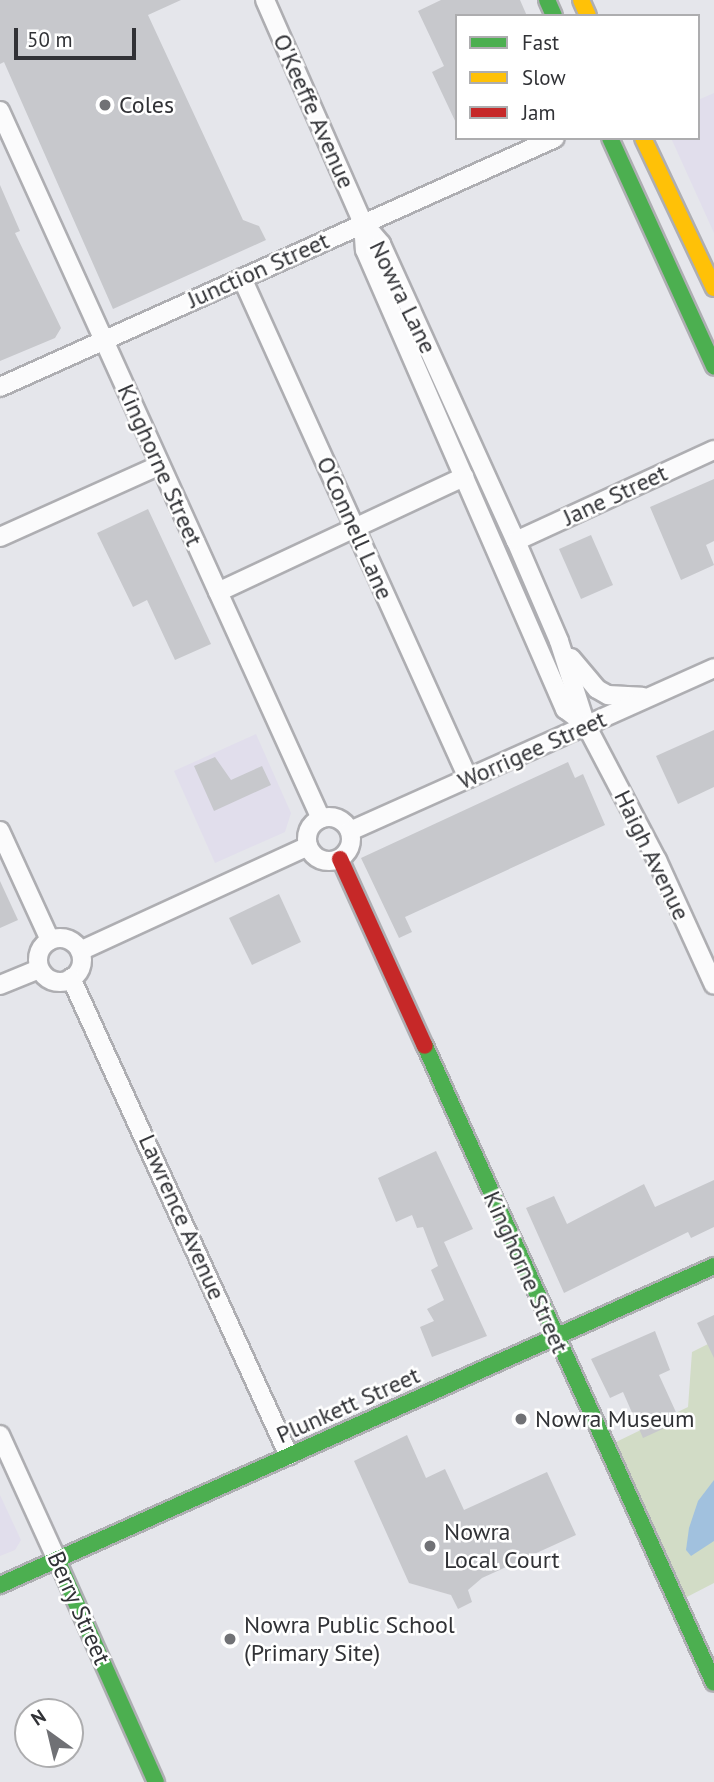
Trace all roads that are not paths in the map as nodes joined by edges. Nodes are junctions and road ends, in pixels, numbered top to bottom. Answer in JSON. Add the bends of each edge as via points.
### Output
{"nodes":[{"id":1,"x":265,"y":0,"type":"edge"},
{"id":2,"x":0,"y":111,"type":"edge"},
{"id":3,"x":550,"y":140,"type":"edge"},
{"id":4,"x":611,"y":140,"type":"edge"},
{"id":5,"x":644,"y":140,"type":"edge"},
{"id":6,"x":363,"y":223,"type":"junction"},
{"id":7,"x":242,"y":278,"type":"junction"},
{"id":8,"x":714,"y":288,"type":"edge"},
{"id":9,"x":104,"y":340,"type":"junction"},
{"id":10,"x":714,"y":366,"type":"edge"},
{"id":11,"x":0,"y":387,"type":"edge"},
{"id":12,"x":714,"y":450,"type":"edge"},
{"id":13,"x":160,"y":464,"type":"junction"},
{"id":14,"x":464,"y":477,"type":"junction"},
{"id":15,"x":479,"y":510,"type":"junction"},
{"id":16,"x":356,"y":528,"type":"junction"},
{"id":17,"x":0,"y":537,"type":"edge"},
{"id":18,"x":516,"y":541,"type":"junction"},
{"id":19,"x":218,"y":592,"type":"junction"},
{"id":20,"x":514,"y":593,"type":"junction"},
{"id":21,"x":559,"y":641,"type":"junction"},
{"id":22,"x":714,"y":668,"type":"edge"},
{"id":23,"x":651,"y":697,"type":"junction"},
{"id":24,"x":586,"y":725,"type":"junction"},
{"id":25,"x":468,"y":778,"type":"junction"},
{"id":26,"x":321,"y":819,"type":"junction"},
{"id":27,"x":0,"y":831,"type":"edge"},
{"id":28,"x":350,"y":831,"type":"junction"},
{"id":29,"x":308,"y":846,"type":"junction"},
{"id":30,"x":340,"y":859,"type":"junction"},
{"id":31,"x":50,"y":940,"type":"junction"},
{"id":32,"x":80,"y":951,"type":"junction"},
{"id":33,"x":39,"y":969,"type":"junction"},
{"id":34,"x":71,"y":978,"type":"junction"},
{"id":35,"x":0,"y":985,"type":"edge"},
{"id":36,"x":714,"y":985,"type":"edge"},
{"id":37,"x":714,"y":1266,"type":"edge"},
{"id":38,"x":555,"y":1336,"type":"junction"},
{"id":39,"x":0,"y":1435,"type":"edge"},
{"id":40,"x":289,"y":1456,"type":"junction"},
{"id":41,"x":57,"y":1560,"type":"junction"},
{"id":42,"x":0,"y":1585,"type":"edge"},
{"id":43,"x":714,"y":1684,"type":"edge"},
{"id":44,"x":156,"y":1782,"type":"edge"}],
"edges":[{"from":1,"to":6,"type":"street","name":"O'Keeffe Avenue"},
{"from":2,"to":9,"type":"street","name":"Kinghorne Street"},
{"from":3,"to":6,"type":"street","name":"Junction Street"},
{"from":4,"to":10,"type":"main road"},
{"from":5,"to":8,"type":"main road"},
{"from":6,"to":7,"type":"street","name":"Junction Street"},
{"from":6,"to":14,"type":"street","name":"Nowra Lane","via":[[365,250]]},
{"from":6,"to":18,"type":"street","name":"Nowra Lane","via":[[381,244]]},
{"from":7,"to":9,"type":"street","name":"Junction Street"},
{"from":7,"to":16,"type":"street","name":"O'Connell Lane"},
{"from":9,"to":11,"type":"street","name":"Junction Street"},
{"from":9,"to":13,"type":"street","name":"Kinghorne Street"},
{"from":12,"to":18,"type":"street","name":"Jane Street"},
{"from":13,"to":17,"type":"street"},
{"from":13,"to":19,"type":"street","name":"Kinghorne Street"},
{"from":14,"to":15,"type":"street","name":"Nowra Lane"},
{"from":14,"to":16,"type":"street"},
{"from":15,"to":18,"type":"street","name":"Nowra Lane"},
{"from":15,"to":20,"type":"street","name":"Nowra Lane"},
{"from":16,"to":19,"type":"street"},
{"from":16,"to":25,"type":"street","name":"O'Connell Lane"},
{"from":18,"to":20,"type":"street","name":"Nowra Lane"},
{"from":18,"to":21,"type":"street","name":"Nowra Lane"},
{"from":19,"to":26,"type":"street","name":"Kinghorne Street"},
{"from":20,"to":24,"type":"street","name":"Nowra Lane","via":[[565,709]]},
{"from":21,"to":23,"type":"street","name":"Nowra Lane","via":[[597,689],[621,697]]},
{"from":21,"to":24,"type":"street","name":"Nowra Lane"},
{"from":22,"to":23,"type":"street","name":"Worrigee Street"},
{"from":23,"to":24,"type":"street","name":"Worrigee Street"},
{"from":24,"to":25,"type":"street","name":"Worrigee Street"},
{"from":24,"to":36,"type":"street","name":"Haigh Avenue","via":[[657,860]]},
{"from":25,"to":28,"type":"street","name":"Worrigee Street"},
{"from":26,"to":28,"type":"street","via":[[338,819]]},
{"from":26,"to":29,"type":"street","via":[[311,827]]},
{"from":27,"to":31,"type":"street"},
{"from":28,"to":30,"type":"street","via":[[349,850]]},
{"from":29,"to":30,"type":"street","via":[[321,860]]},
{"from":29,"to":32,"type":"street"},
{"from":30,"to":38,"type":"main road","name":"Kinghorne Street"},
{"from":31,"to":32,"type":"street","via":[[67,939]]},
{"from":31,"to":33,"type":"street","via":[[38,956]]},
{"from":32,"to":34,"type":"street","via":[[80,969]]},
{"from":33,"to":34,"type":"street","via":[[57,982]]},
{"from":33,"to":35,"type":"street"},
{"from":34,"to":40,"type":"street","name":"Lawrence Avenue"},
{"from":37,"to":38,"type":"main road","name":"Plunkett Street"},
{"from":38,"to":40,"type":"main road","name":"Plunkett Street"},
{"from":38,"to":43,"type":"main road","name":"Kinghorne Street"},
{"from":39,"to":41,"type":"street","name":"Berry Street"},
{"from":40,"to":41,"type":"main road","name":"Plunkett Street"},
{"from":41,"to":42,"type":"main road","name":"Plunkett Street"},
{"from":41,"to":44,"type":"main road","name":"Berry Street"}]}
